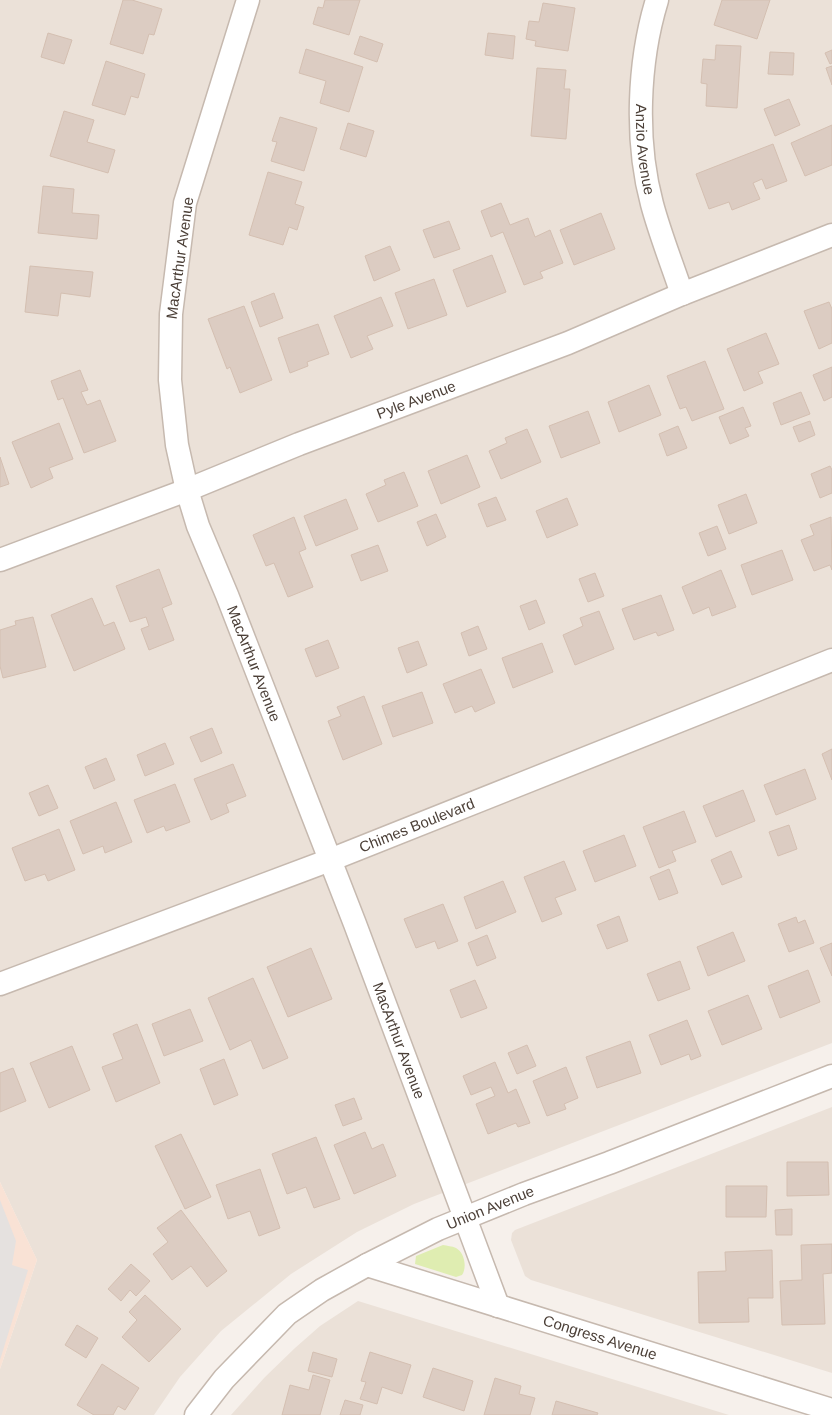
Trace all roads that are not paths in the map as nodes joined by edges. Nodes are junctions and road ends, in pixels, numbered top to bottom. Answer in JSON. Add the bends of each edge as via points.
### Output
{"nodes":[{"id":1,"x":248,"y":0,"type":"edge"},
{"id":2,"x":657,"y":0,"type":"edge"},
{"id":3,"x":832,"y":235,"type":"edge"},
{"id":4,"x":682,"y":294,"type":"junction"},
{"id":5,"x":187,"y":490,"type":"junction"},
{"id":6,"x":0,"y":560,"type":"edge"},
{"id":7,"x":832,"y":660,"type":"edge"},
{"id":8,"x":330,"y":860,"type":"junction"},
{"id":9,"x":0,"y":984,"type":"edge"},
{"id":10,"x":832,"y":1076,"type":"edge"},
{"id":11,"x":466,"y":1218,"type":"junction"},
{"id":12,"x":367,"y":1265,"type":"junction"},
{"id":13,"x":498,"y":1306,"type":"junction"},
{"id":14,"x":832,"y":1410,"type":"edge"},
{"id":15,"x":196,"y":1415,"type":"edge"}],
"edges":[{"from":1,"to":5,"type":"street","name":"MacArthur Avenue","via":[[185,203],[174,286],[170,380],[177,445]]},
{"from":2,"to":4,"type":"street","name":"Anzio Avenue","via":[[643,79],[641,126],[652,203]]},
{"from":3,"to":4,"type":"street","name":"Pyle Avenue"},
{"from":4,"to":5,"type":"street","name":"Pyle Avenue","via":[[568,343],[299,444]]},
{"from":5,"to":6,"type":"street","name":"Pyle Avenue"},
{"from":5,"to":8,"type":"street","name":"MacArthur Avenue","via":[[198,526]]},
{"from":7,"to":8,"type":"street","name":"Chimes Boulevard"},
{"from":8,"to":9,"type":"street","name":"Chimes Boulevard"},
{"from":8,"to":11,"type":"street","name":"MacArthur Avenue"},
{"from":10,"to":11,"type":"street","name":"Union Avenue"},
{"from":11,"to":12,"type":"street","name":"Union Avenue"},
{"from":11,"to":13,"type":"street","name":"MacArthur Avenue"},
{"from":12,"to":13,"type":"street","name":"Congress Avenue"},
{"from":12,"to":15,"type":"street","name":"Union Avenue","via":[[287,1314],[224,1379]]},
{"from":13,"to":14,"type":"street","name":"Congress Avenue"}]}
